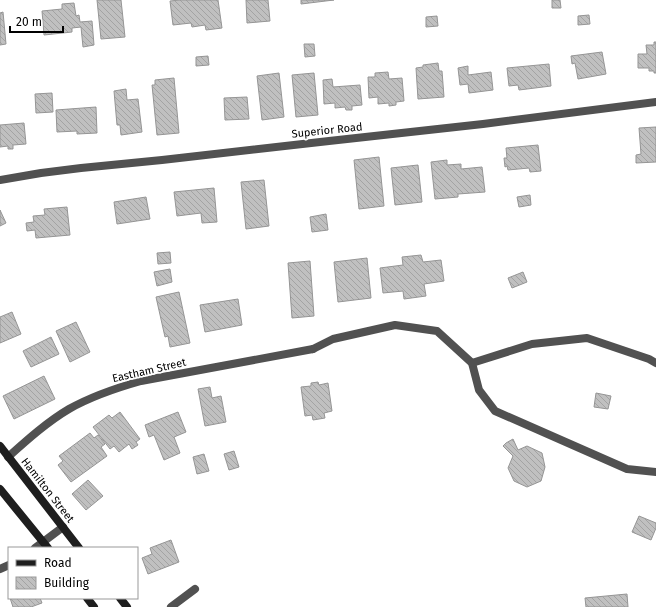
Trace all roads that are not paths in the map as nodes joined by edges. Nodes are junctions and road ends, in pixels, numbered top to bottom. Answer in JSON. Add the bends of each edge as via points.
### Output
{"nodes":[{"id":1,"x":656,"y":102,"type":"edge"},
{"id":2,"x":0,"y":180,"type":"edge"},
{"id":3,"x":472,"y":363,"type":"junction"},
{"id":4,"x":656,"y":363,"type":"edge"},
{"id":5,"x":0,"y":446,"type":"edge"},
{"id":6,"x":8,"y":457,"type":"junction"},
{"id":7,"x":656,"y":472,"type":"edge"},
{"id":8,"x":0,"y":489,"type":"edge"},
{"id":9,"x":63,"y":527,"type":"junction"},
{"id":10,"x":46,"y":545,"type":"edge"},
{"id":11,"x":78,"y":547,"type":"edge"},
{"id":12,"x":195,"y":590,"type":"dead end"},
{"id":13,"x":88,"y":599,"type":"edge"},
{"id":14,"x":121,"y":599,"type":"edge"},
{"id":15,"x":94,"y":607,"type":"edge"},
{"id":16,"x":127,"y":607,"type":"edge"},
{"id":17,"x":171,"y":607,"type":"edge"}],
"edges":[{"from":1,"to":2,"type":"street","name":"Superior Road","via":[[483,124],[81,168]]},
{"from":3,"to":4,"type":"street","via":[[532,344],[587,338]]},
{"from":3,"to":6,"type":"street","name":"Eastham Street","via":[[437,331],[395,325],[333,339],[312,349],[140,381],[115,388],[83,401],[58,416]]},
{"from":3,"to":7,"type":"street","via":[[479,390],[495,411],[627,469]]},
{"from":5,"to":6,"type":"main road","name":"Hamilton Street"},
{"from":6,"to":9,"type":"main road","name":"Hamilton Street"},
{"from":8,"to":10,"type":"main road"},
{"from":9,"to":10,"type":"street"},
{"from":9,"to":11,"type":"main road","name":"Hamilton Street"},
{"from":12,"to":17,"type":"street"},
{"from":13,"to":15,"type":"main road"},
{"from":14,"to":16,"type":"main road"}]}
